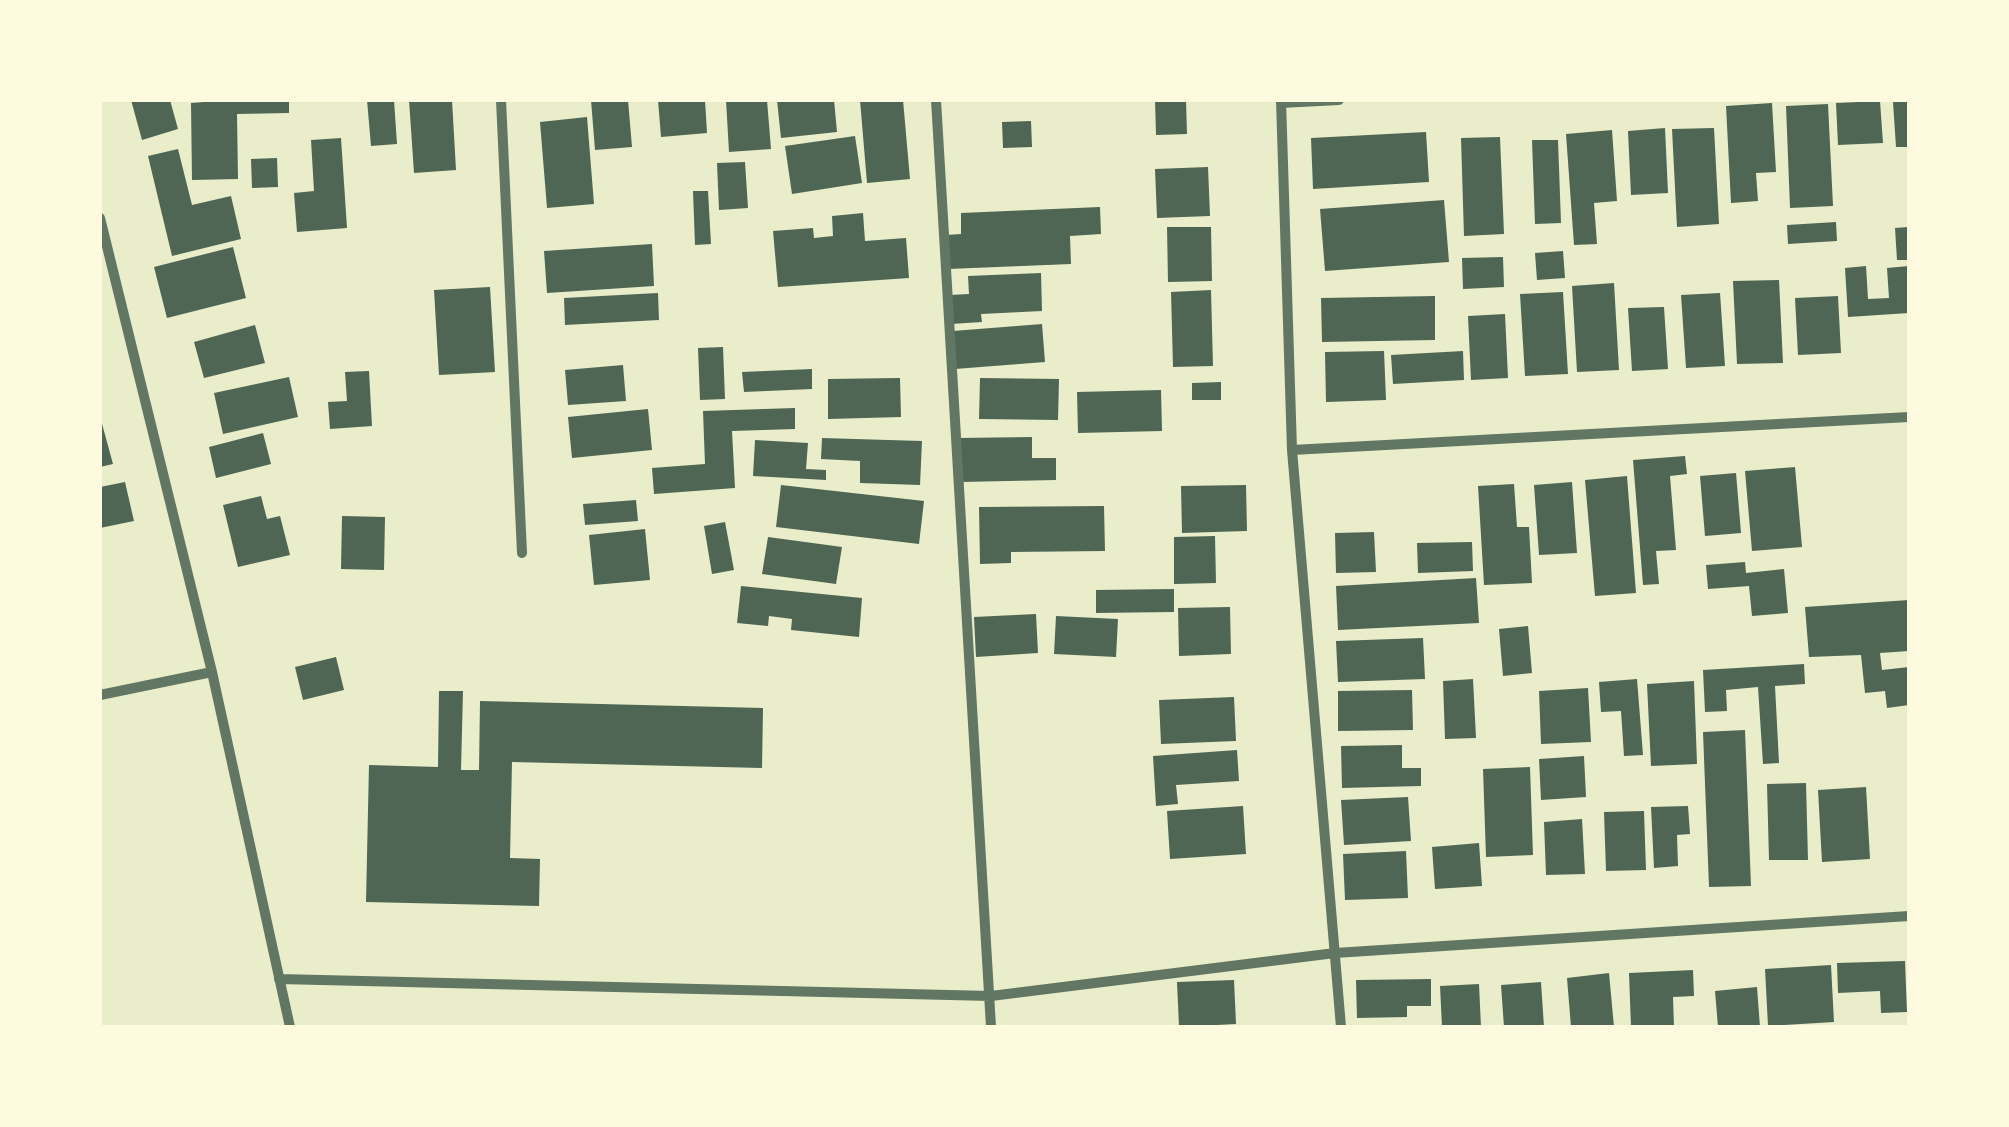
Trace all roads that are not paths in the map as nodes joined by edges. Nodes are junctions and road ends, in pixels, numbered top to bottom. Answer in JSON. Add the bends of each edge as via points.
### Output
{"nodes":[{"id":1,"x":501,"y":100,"type":"edge"},
{"id":2,"x":936,"y":100,"type":"edge"},
{"id":3,"x":1339,"y":100,"type":"edge"},
{"id":4,"x":1281,"y":102,"type":"edge"},
{"id":5,"x":100,"y":218,"type":"edge"},
{"id":6,"x":1909,"y":417,"type":"edge"},
{"id":7,"x":1292,"y":450,"type":"junction"},
{"id":8,"x":522,"y":552,"type":"dead end"},
{"id":9,"x":212,"y":672,"type":"junction"},
{"id":10,"x":100,"y":695,"type":"edge"},
{"id":11,"x":1909,"y":916,"type":"edge"},
{"id":12,"x":1335,"y":953,"type":"junction"},
{"id":13,"x":279,"y":979,"type":"junction"},
{"id":14,"x":991,"y":996,"type":"junction"},
{"id":15,"x":290,"y":1027,"type":"edge"},
{"id":16,"x":991,"y":1027,"type":"edge"},
{"id":17,"x":1341,"y":1027,"type":"edge"}],
"edges":[{"from":1,"to":8,"type":"street"},
{"from":2,"to":14,"type":"street"},
{"from":3,"to":4,"type":"street"},
{"from":4,"to":7,"type":"street"},
{"from":5,"to":9,"type":"street"},
{"from":6,"to":7,"type":"street"},
{"from":7,"to":12,"type":"street"},
{"from":9,"to":10,"type":"street"},
{"from":9,"to":13,"type":"street"},
{"from":11,"to":12,"type":"street"},
{"from":12,"to":14,"type":"street"},
{"from":12,"to":17,"type":"street"},
{"from":13,"to":14,"type":"street"},
{"from":13,"to":15,"type":"street"},
{"from":14,"to":16,"type":"street"}]}
